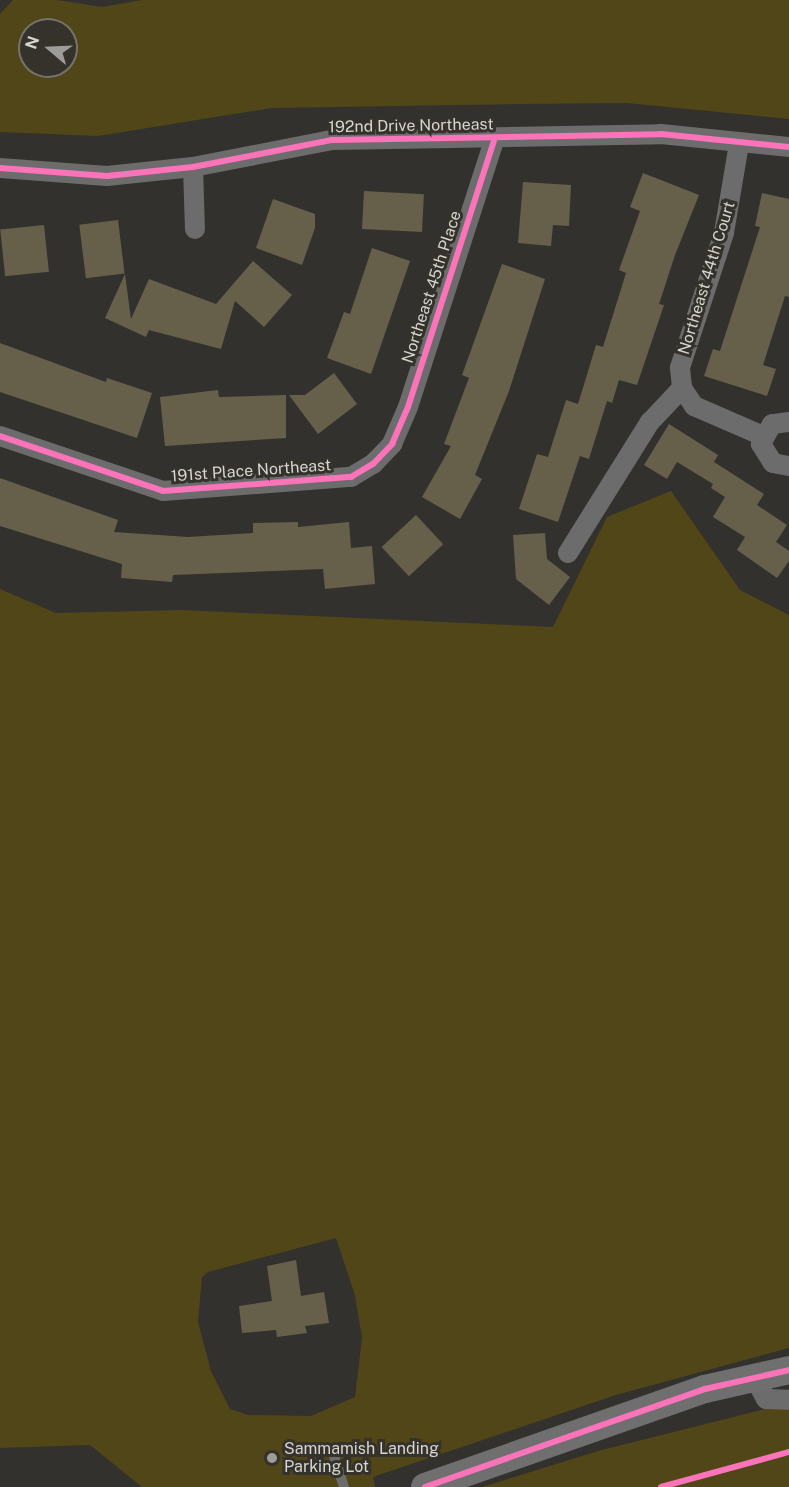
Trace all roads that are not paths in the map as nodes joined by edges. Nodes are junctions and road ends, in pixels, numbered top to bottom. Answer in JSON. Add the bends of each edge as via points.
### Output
{"nodes":[{"id":1,"x":495,"y":138,"type":"junction"},
{"id":2,"x":739,"y":144,"type":"junction"},
{"id":3,"x":789,"y":147,"type":"edge"},
{"id":4,"x":193,"y":167,"type":"junction"},
{"id":5,"x":0,"y":168,"type":"edge"},
{"id":6,"x":195,"y":230,"type":"dead end"},
{"id":7,"x":682,"y":387,"type":"junction"},
{"id":8,"x":789,"y":422,"type":"edge"},
{"id":9,"x":0,"y":436,"type":"edge"},
{"id":10,"x":763,"y":436,"type":"junction"},
{"id":11,"x":392,"y":444,"type":"joint"},
{"id":12,"x":789,"y":466,"type":"edge"},
{"id":13,"x":568,"y":553,"type":"dead end"},
{"id":14,"x":789,"y":1370,"type":"edge"},
{"id":15,"x":754,"y":1377,"type":"junction"},
{"id":16,"x":789,"y":1400,"type":"edge"},
{"id":17,"x":332,"y":1450,"type":"dead end"},
{"id":18,"x":344,"y":1487,"type":"edge"},
{"id":19,"x":425,"y":1487,"type":"edge"}],
"edges":[{"from":1,"to":2,"type":"street","name":"192nd Drive Northeast","via":[[661,134]]},
{"from":1,"to":4,"type":"street","name":"192nd Drive Northeast","via":[[332,140]]},
{"from":1,"to":11,"type":"street","name":"Northeast 45th Place","via":[[408,407]]},
{"from":2,"to":3,"type":"street","name":"192nd Drive Northeast"},
{"from":2,"to":7,"type":"street","name":"Northeast 44th Court","via":[[724,233],[680,368]]},
{"from":4,"to":5,"type":"street","name":"192nd Drive Northeast","via":[[107,176]]},
{"from":4,"to":6,"type":"street"},
{"from":7,"to":10,"type":"street","via":[[694,406]]},
{"from":7,"to":13,"type":"street","via":[[650,422]]},
{"from":8,"to":10,"type":"street","via":[[772,424]]},
{"from":9,"to":11,"type":"street","name":"191st Place Northeast","via":[[163,491],[351,477],[373,464]]},
{"from":10,"to":12,"type":"street","via":[[767,459]]},
{"from":14,"to":15,"type":"main road"},
{"from":15,"to":16,"type":"street","via":[[766,1399]]},
{"from":15,"to":19,"type":"main road","via":[[705,1389]]},
{"from":17,"to":18,"type":"lane"}]}
